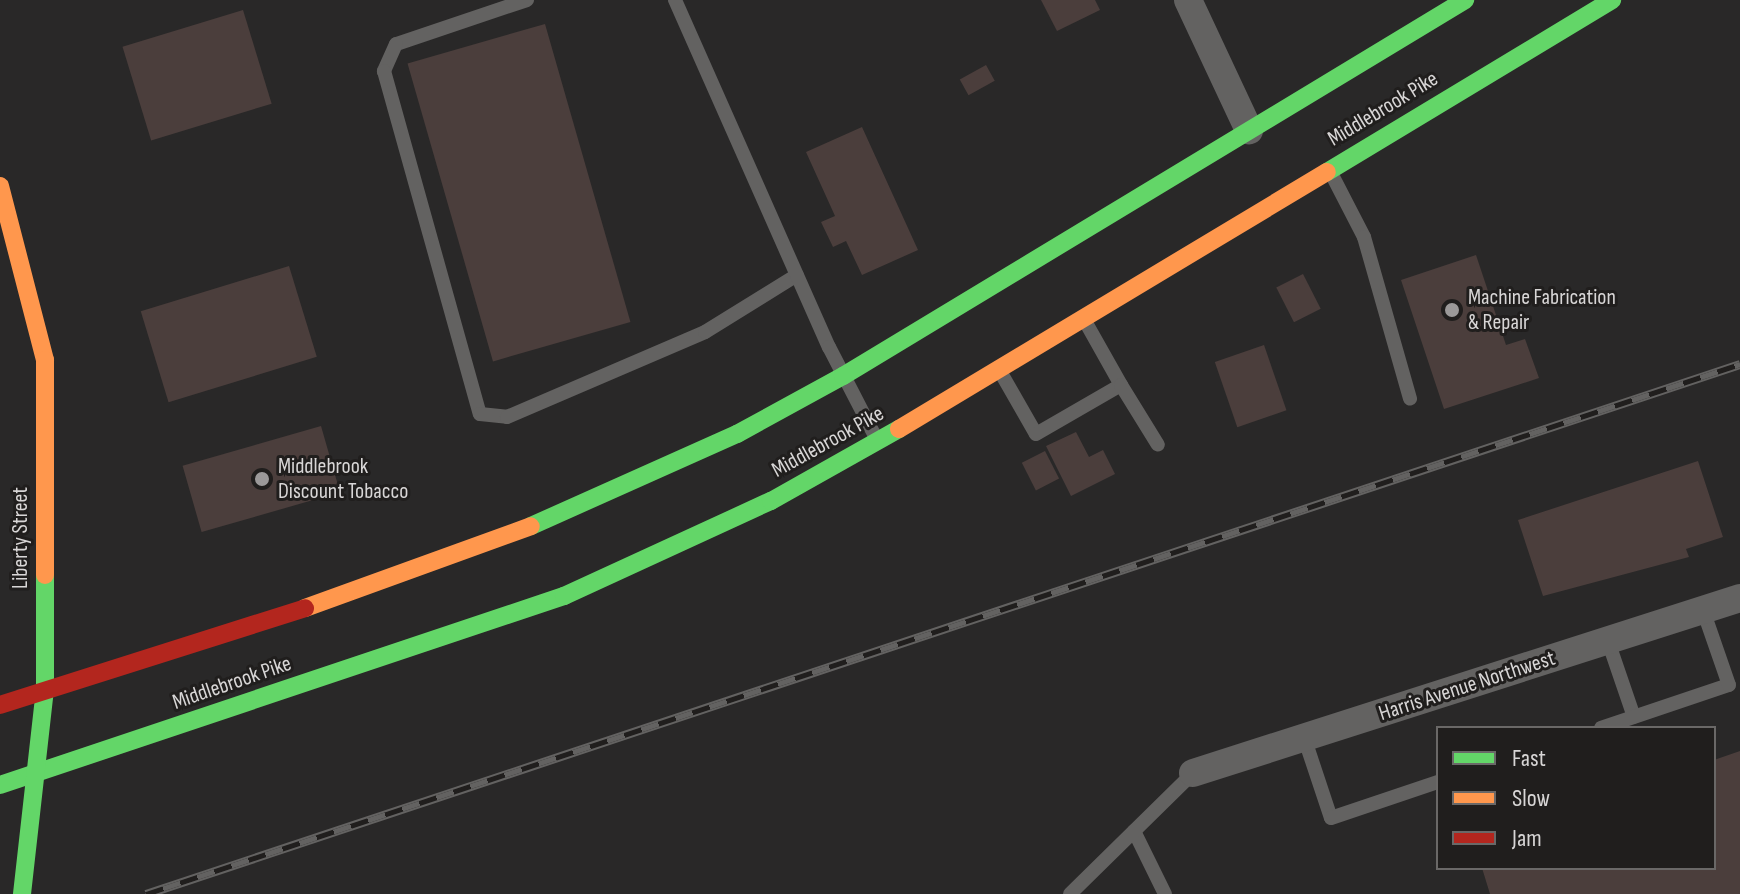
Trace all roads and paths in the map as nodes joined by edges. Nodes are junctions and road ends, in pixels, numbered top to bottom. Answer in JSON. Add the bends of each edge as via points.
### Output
{"nodes":[{"id":1,"x":527,"y":0,"type":"edge"},
{"id":2,"x":675,"y":0,"type":"edge"},
{"id":3,"x":1188,"y":0,"type":"edge"},
{"id":4,"x":1465,"y":0,"type":"edge"},
{"id":5,"x":1612,"y":0,"type":"edge"},
{"id":6,"x":1249,"y":130,"type":"junction"},
{"id":7,"x":1329,"y":169,"type":"junction"},
{"id":8,"x":0,"y":186,"type":"edge"},
{"id":9,"x":797,"y":275,"type":"junction"},
{"id":10,"x":1084,"y":318,"type":"junction"},
{"id":11,"x":999,"y":370,"type":"junction"},
{"id":12,"x":843,"y":376,"type":"junction"},
{"id":13,"x":1121,"y":385,"type":"junction"},
{"id":14,"x":1410,"y":399,"type":"dead end"},
{"id":15,"x":878,"y":442,"type":"junction"},
{"id":16,"x":1158,"y":445,"type":"dead end"},
{"id":17,"x":1740,"y":598,"type":"edge"},
{"id":18,"x":1703,"y":610,"type":"junction"},
{"id":19,"x":1608,"y":641,"type":"junction"},
{"id":20,"x":45,"y":690,"type":"junction"},
{"id":21,"x":0,"y":705,"type":"edge"},
{"id":22,"x":1634,"y":717,"type":"junction"},
{"id":23,"x":1607,"y":726,"type":"edge"},
{"id":24,"x":1304,"y":737,"type":"junction"},
{"id":25,"x":35,"y":773,"type":"junction"},
{"id":26,"x":1193,"y":773,"type":"joint"},
{"id":27,"x":1436,"y":783,"type":"edge"},
{"id":28,"x":0,"y":785,"type":"edge"},
{"id":29,"x":1134,"y":831,"type":"junction"},
{"id":30,"x":22,"y":894,"type":"edge"},
{"id":31,"x":1070,"y":894,"type":"edge"},
{"id":32,"x":1165,"y":894,"type":"edge"}],
"edges":[{"from":1,"to":9,"type":"lane","via":[[396,44],[384,71],[480,414],[507,417],[705,332]]},
{"from":2,"to":9,"type":"lane"},
{"from":3,"to":6,"type":"street"},
{"from":4,"to":6,"type":"main road"},
{"from":5,"to":7,"type":"main road","name":"Middlebrook Pike"},
{"from":6,"to":12,"type":"main road"},
{"from":7,"to":10,"type":"main road","name":"Middlebrook Pike"},
{"from":7,"to":14,"type":"lane","via":[[1364,237]]},
{"from":8,"to":20,"type":"main road","name":"Liberty Street","via":[[45,360]]},
{"from":9,"to":12,"type":"lane"},
{"from":10,"to":11,"type":"main road","name":"Middlebrook Pike"},
{"from":10,"to":13,"type":"lane"},
{"from":11,"to":13,"type":"lane","via":[[1036,434]]},
{"from":11,"to":15,"type":"main road","name":"Middlebrook Pike"},
{"from":12,"to":15,"type":"lane"},
{"from":12,"to":20,"type":"main road","via":[[737,434],[535,525],[273,619]]},
{"from":13,"to":16,"type":"lane"},
{"from":15,"to":25,"type":"main road","name":"Middlebrook Pike","via":[[771,501],[564,596]]},
{"from":17,"to":18,"type":"street","name":"Harris Avenue Northwest"},
{"from":18,"to":19,"type":"street","name":"Harris Avenue Northwest"},
{"from":18,"to":22,"type":"lane","via":[[1729,685]]},
{"from":19,"to":22,"type":"lane"},
{"from":19,"to":24,"type":"street","name":"Harris Avenue Northwest"},
{"from":20,"to":21,"type":"main road"},
{"from":20,"to":25,"type":"main road","name":"Liberty Street"},
{"from":22,"to":23,"type":"lane"},
{"from":24,"to":26,"type":"street","name":"Harris Avenue Northwest"},
{"from":24,"to":27,"type":"lane","via":[[1331,818]]},
{"from":25,"to":28,"type":"main road","name":"Middlebrook Pike"},
{"from":25,"to":30,"type":"main road","name":"Liberty Street"},
{"from":26,"to":29,"type":"lane"},
{"from":29,"to":31,"type":"lane"},
{"from":29,"to":32,"type":"lane"}]}
